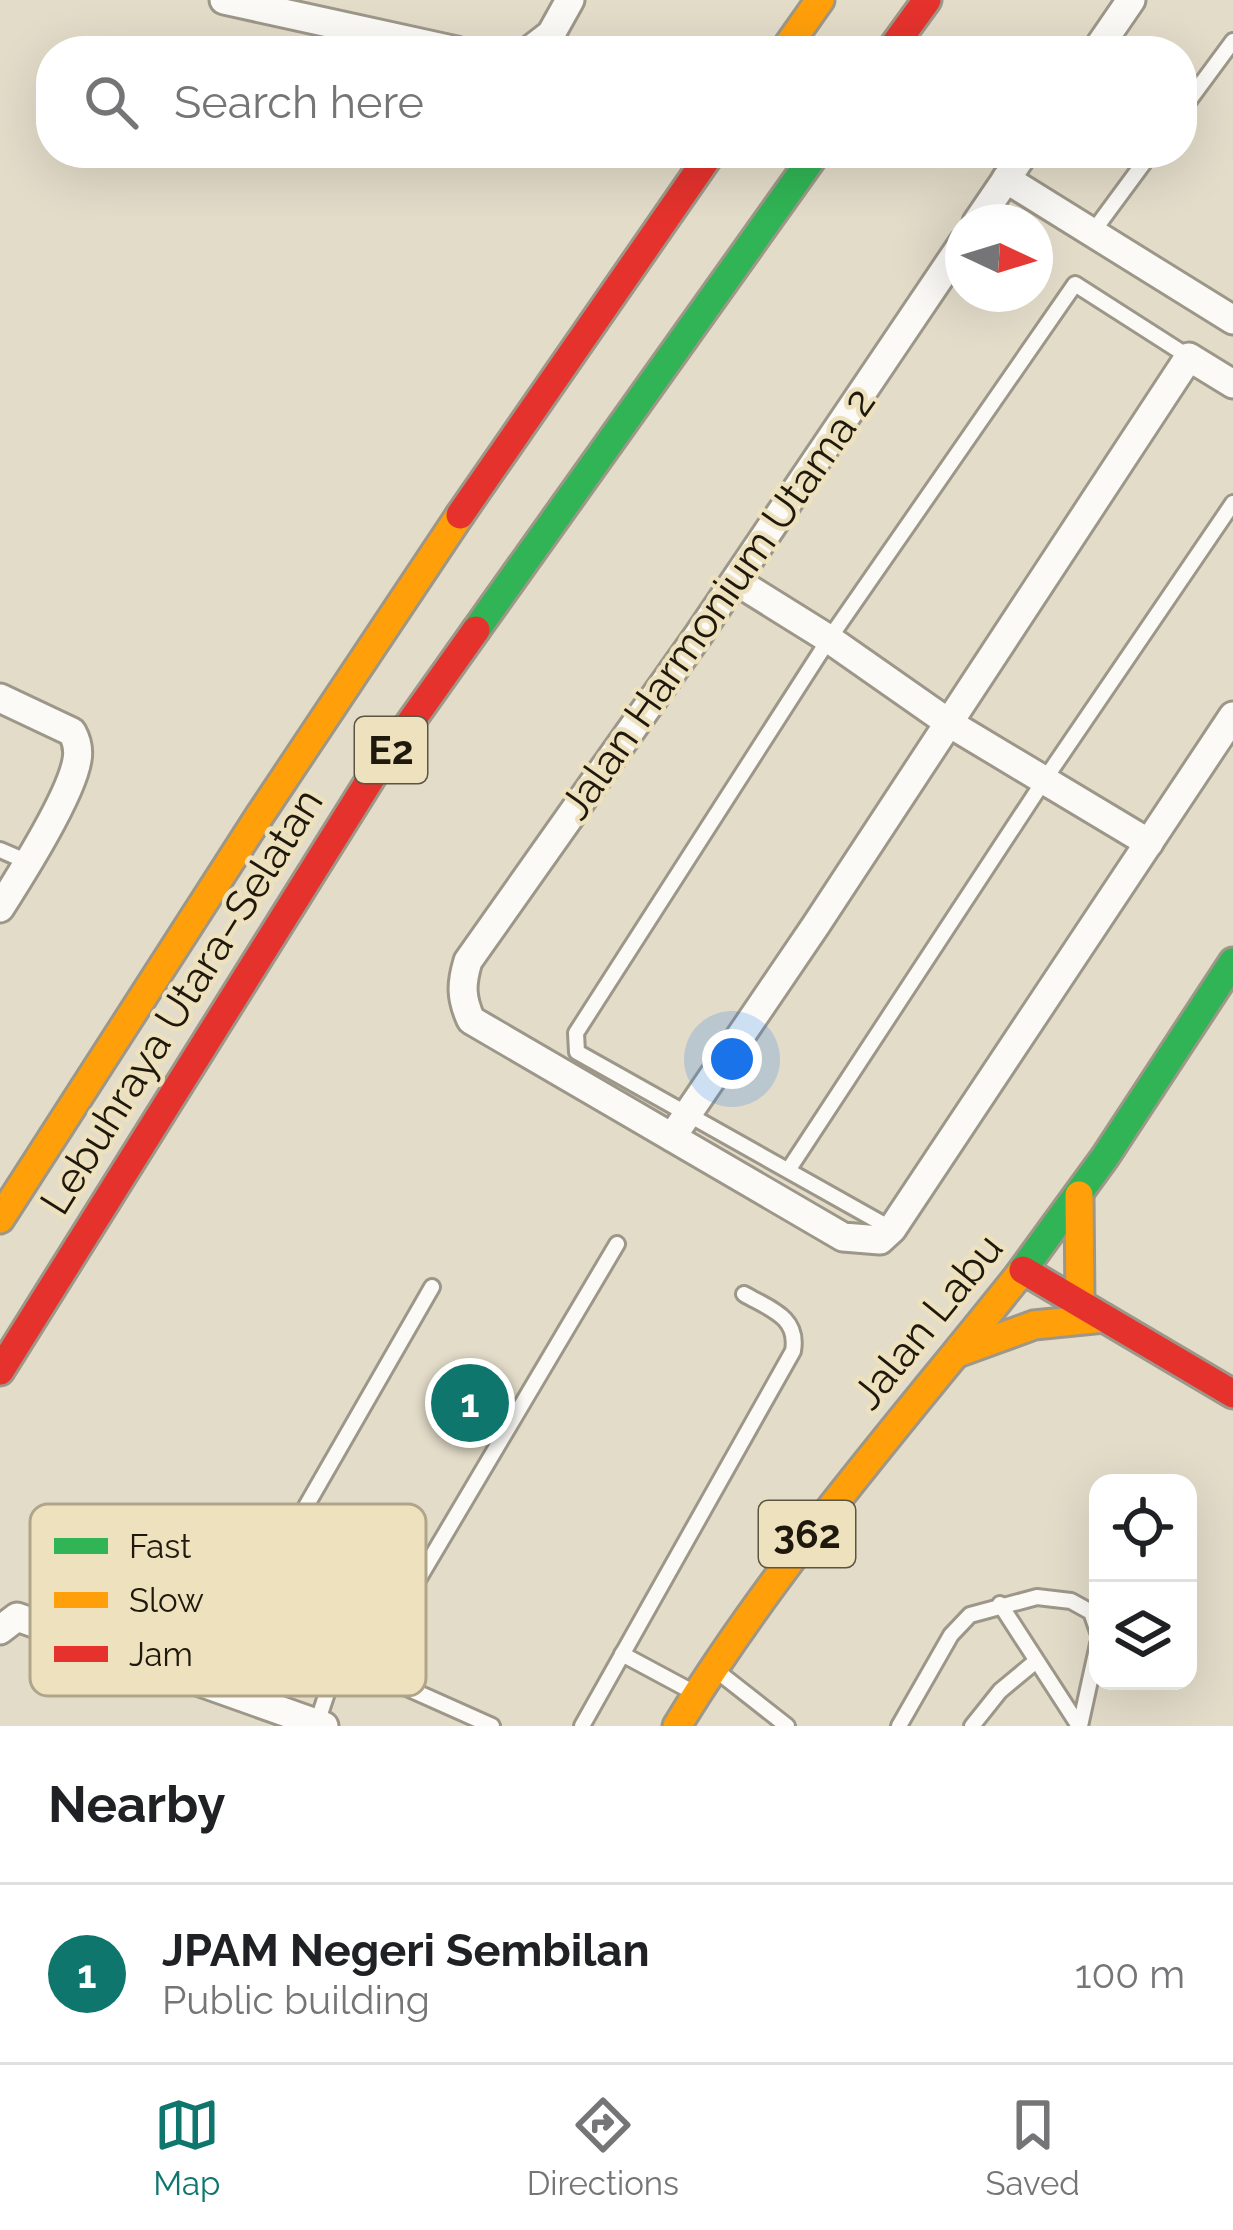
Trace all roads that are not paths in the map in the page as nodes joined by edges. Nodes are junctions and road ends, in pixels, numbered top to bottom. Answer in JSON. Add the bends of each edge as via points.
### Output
{"nodes":[{"id":1,"x":224,"y":0,"type":"edge"},
{"id":2,"x":820,"y":0,"type":"edge"},
{"id":3,"x":927,"y":0,"type":"edge"},
{"id":4,"x":1131,"y":0,"type":"edge"},
{"id":5,"x":564,"y":1,"type":"edge"},
{"id":6,"x":388,"y":36,"type":"edge"},
{"id":7,"x":548,"y":36,"type":"edge"},
{"id":8,"x":795,"y":36,"type":"edge"},
{"id":9,"x":901,"y":36,"type":"edge"},
{"id":10,"x":1106,"y":36,"type":"edge"},
{"id":11,"x":1233,"y":41,"type":"edge"},
{"id":12,"x":1197,"y":90,"type":"edge"},
{"id":13,"x":700,"y":168,"type":"edge"},
{"id":14,"x":805,"y":168,"type":"edge"},
{"id":15,"x":1014,"y":168,"type":"edge"},
{"id":16,"x":1140,"y":168,"type":"edge"},
{"id":17,"x":1006,"y":179,"type":"junction"},
{"id":18,"x":989,"y":204,"type":"edge"},
{"id":19,"x":1092,"y":233,"type":"junction"},
{"id":20,"x":945,"y":270,"type":"edge"},
{"id":21,"x":1233,"y":286,"type":"edge"},
{"id":22,"x":1224,"y":315,"type":"edge"},
{"id":23,"x":1189,"y":357,"type":"junction"},
{"id":24,"x":1233,"y":384,"type":"edge"},
{"id":25,"x":1233,"y":503,"type":"edge"},
{"id":26,"x":736,"y":581,"type":"junction"},
{"id":27,"x":829,"y":639,"type":"junction"},
{"id":28,"x":0,"y":698,"type":"edge"},
{"id":29,"x":1233,"y":716,"type":"edge"},
{"id":30,"x":950,"y":723,"type":"junction"},
{"id":31,"x":1043,"y":782,"type":"junction"},
{"id":32,"x":1149,"y":843,"type":"junction"},
{"id":33,"x":0,"y":850,"type":"edge"},
{"id":34,"x":29,"y":863,"type":"junction"},
{"id":35,"x":0,"y":908,"type":"edge"},
{"id":36,"x":1233,"y":962,"type":"edge"},
{"id":37,"x":680,"y":1126,"type":"junction"},
{"id":38,"x":789,"y":1169,"type":"junction"},
{"id":39,"x":1078,"y":1195,"type":"junction"},
{"id":40,"x":0,"y":1219,"type":"edge"},
{"id":41,"x":892,"y":1229,"type":"junction"},
{"id":42,"x":617,"y":1244,"type":"dead end"},
{"id":43,"x":1023,"y":1270,"type":"junction"},
{"id":44,"x":432,"y":1287,"type":"dead end"},
{"id":45,"x":744,"y":1294,"type":"dead end"},
{"id":46,"x":1092,"y":1311,"type":"junction"},
{"id":47,"x":954,"y":1354,"type":"junction"},
{"id":48,"x":0,"y":1371,"type":"edge"},
{"id":49,"x":1233,"y":1394,"type":"edge"},
{"id":50,"x":308,"y":1504,"type":"edge"},
{"id":51,"x":426,"y":1566,"type":"edge"},
{"id":52,"x":1000,"y":1604,"type":"junction"},
{"id":53,"x":1089,"y":1611,"type":"edge"},
{"id":54,"x":622,"y":1654,"type":"junction"},
{"id":55,"x":1036,"y":1661,"type":"junction"},
{"id":56,"x":713,"y":1668,"type":"junction"},
{"id":57,"x":1089,"y":1685,"type":"edge"},
{"id":58,"x":695,"y":1694,"type":"junction"},
{"id":59,"x":230,"y":1696,"type":"edge"},
{"id":60,"x":330,"y":1696,"type":"edge"},
{"id":61,"x":425,"y":1696,"type":"edge"},
{"id":62,"x":320,"y":1725,"type":"edge"},
{"id":63,"x":492,"y":1726,"type":"edge"},
{"id":64,"x":581,"y":1726,"type":"edge"},
{"id":65,"x":677,"y":1726,"type":"edge"},
{"id":66,"x":788,"y":1726,"type":"edge"},
{"id":67,"x":899,"y":1726,"type":"edge"},
{"id":68,"x":972,"y":1726,"type":"edge"},
{"id":69,"x":1080,"y":1726,"type":"edge"}],
"edges":[{"from":1,"to":6,"type":"street"},
{"from":2,"to":8,"type":"main road"},
{"from":3,"to":9,"type":"main road"},
{"from":4,"to":10,"type":"street"},
{"from":5,"to":7,"type":"street"},
{"from":11,"to":12,"type":"lane"},
{"from":13,"to":40,"type":"main road","name":"Lebuhraya Utara–Selatan","number":"E2","via":[[304,747]]},
{"from":14,"to":48,"type":"main road","name":"Lebuhraya Utara–Selatan","number":"E2","via":[[373,775]]},
{"from":15,"to":17,"type":"street"},
{"from":16,"to":19,"type":"lane"},
{"from":17,"to":18,"type":"street"},
{"from":17,"to":19,"type":"street"},
{"from":19,"to":22,"type":"street"},
{"from":20,"to":26,"type":"street","name":"Jalan Harmonium Utama 2"},
{"from":21,"to":22,"type":"street"},
{"from":23,"to":24,"type":"street"},
{"from":23,"to":27,"type":"lane","via":[[1075,284]]},
{"from":23,"to":30,"type":"street"},
{"from":25,"to":31,"type":"lane"},
{"from":26,"to":27,"type":"street"},
{"from":26,"to":37,"type":"street","name":"Jalan Harmonium Utama 2","via":[[468,961],[462,982],[471,1020]]},
{"from":27,"to":30,"type":"street"},
{"from":27,"to":37,"type":"lane","via":[[575,1033],[577,1052]]},
{"from":28,"to":34,"type":"street","via":[[72,731],[77,761]]},
{"from":29,"to":32,"type":"street"},
{"from":30,"to":31,"type":"street"},
{"from":30,"to":37,"type":"street"},
{"from":31,"to":32,"type":"street"},
{"from":31,"to":38,"type":"lane"},
{"from":32,"to":41,"type":"street"},
{"from":33,"to":34,"type":"lane"},
{"from":34,"to":35,"type":"street"},
{"from":36,"to":39,"type":"main road","name":"Jalan Labu","number":"362"},
{"from":37,"to":38,"type":"lane"},
{"from":37,"to":41,"type":"street","via":[[843,1237],[880,1240]]},
{"from":38,"to":41,"type":"lane"},
{"from":39,"to":43,"type":"main road","name":"Jalan Labu","number":"362"},
{"from":39,"to":46,"type":"main road"},
{"from":42,"to":51,"type":"lane"},
{"from":43,"to":46,"type":"main road"},
{"from":43,"to":47,"type":"main road","name":"Jalan Labu","number":"362"},
{"from":44,"to":50,"type":"lane"},
{"from":45,"to":54,"type":"lane","via":[[788,1320],[793,1351]]},
{"from":46,"to":47,"type":"main road"},
{"from":46,"to":49,"type":"main road"},
{"from":47,"to":56,"type":"main road","name":"Jalan Labu","number":"362","via":[[807,1534]]},
{"from":52,"to":53,"type":"lane","via":[[1037,1597]]},
{"from":52,"to":55,"type":"lane"},
{"from":52,"to":67,"type":"lane","via":[[970,1615],[951,1635]]},
{"from":54,"to":58,"type":"lane"},
{"from":54,"to":64,"type":"lane"},
{"from":55,"to":68,"type":"lane"},
{"from":55,"to":69,"type":"lane"},
{"from":56,"to":58,"type":"main road","name":"Jalan Labu","number":"362"},
{"from":56,"to":66,"type":"lane"},
{"from":57,"to":69,"type":"lane"},
{"from":58,"to":65,"type":"main road","name":"Jalan Labu","number":"362"},
{"from":59,"to":62,"type":"street"},
{"from":60,"to":62,"type":"lane"},
{"from":61,"to":63,"type":"lane"}]}
